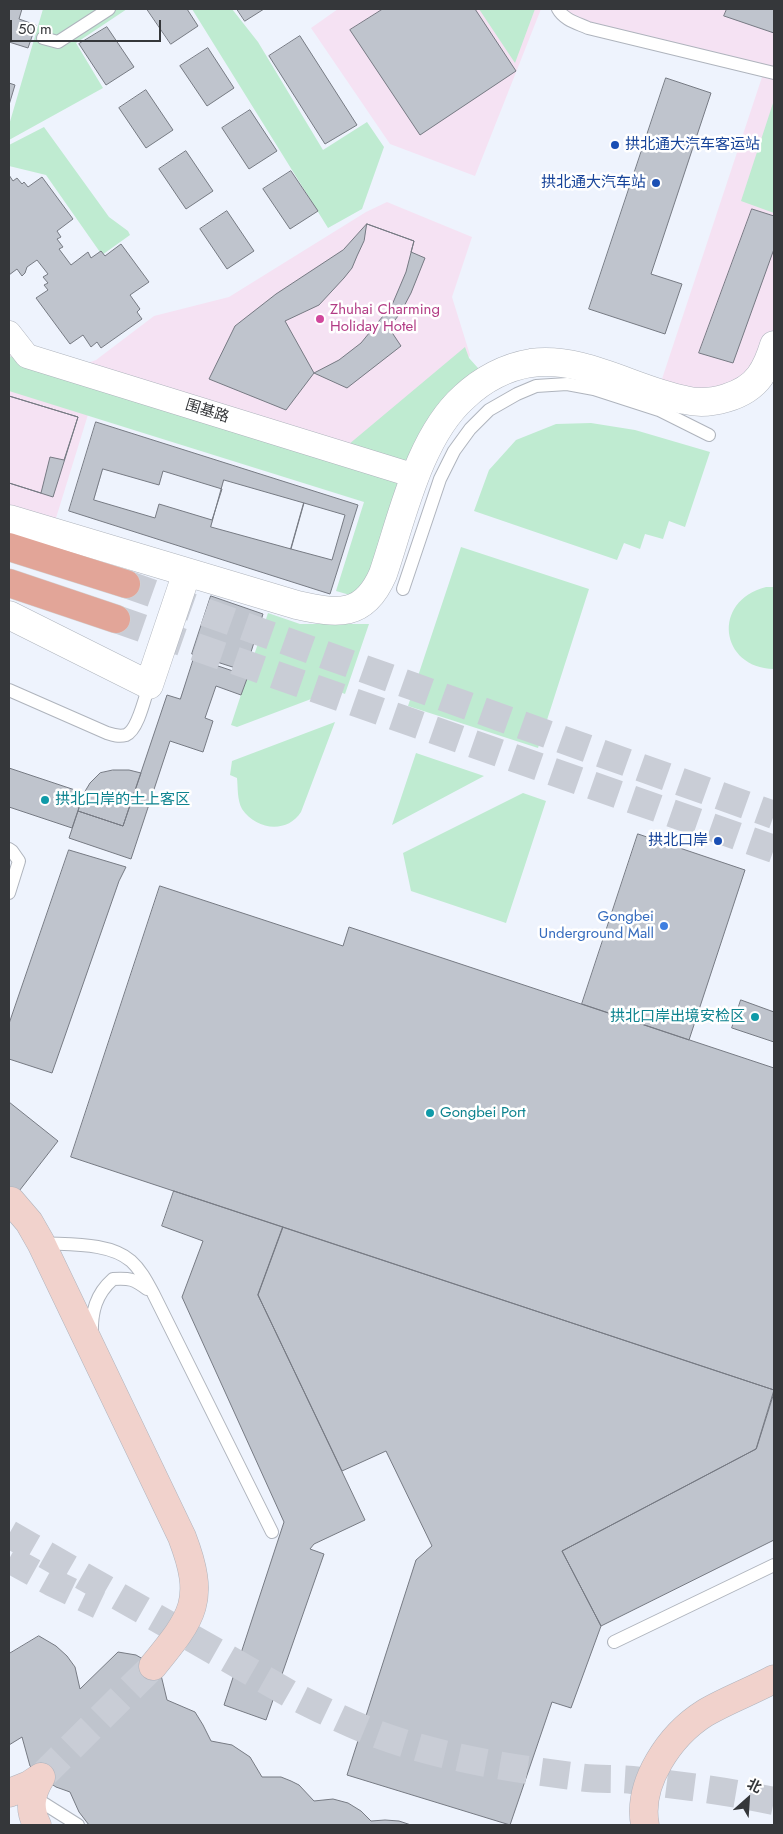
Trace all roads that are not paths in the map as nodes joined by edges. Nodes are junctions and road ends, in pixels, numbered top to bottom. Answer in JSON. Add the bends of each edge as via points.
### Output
{"nodes":[{"id":1,"x":109,"y":9,"type":"edge"},
{"id":2,"x":558,"y":9,"type":"edge"},
{"id":3,"x":43,"y":38,"type":"dead end"},
{"id":4,"x":774,"y":73,"type":"edge"},
{"id":5,"x":9,"y":332,"type":"edge"},
{"id":6,"x":774,"y":345,"type":"edge"},
{"id":7,"x":709,"y":435,"type":"dead end"},
{"id":8,"x":415,"y":476,"type":"junction"},
{"id":9,"x":9,"y":518,"type":"edge"},
{"id":10,"x":9,"y":547,"type":"edge"},
{"id":11,"x":187,"y":572,"type":"junction"},
{"id":12,"x":9,"y":583,"type":"edge"},
{"id":13,"x":126,"y":584,"type":"tunnel mouth"},
{"id":14,"x":403,"y":589,"type":"dead end"},
{"id":15,"x":9,"y":614,"type":"edge"},
{"id":16,"x":116,"y":619,"type":"tunnel mouth"},
{"id":17,"x":149,"y":685,"type":"junction"},
{"id":18,"x":9,"y":690,"type":"edge"},
{"id":19,"x":9,"y":849,"type":"edge"},
{"id":20,"x":9,"y":893,"type":"edge"},
{"id":21,"x":11,"y":1201,"type":"dead end"},
{"id":22,"x":41,"y":1243,"type":"junction"},
{"id":23,"x":153,"y":1293,"type":"junction"},
{"id":24,"x":96,"y":1358,"type":"junction"},
{"id":25,"x":272,"y":1532,"type":"dead end"},
{"id":26,"x":774,"y":1565,"type":"edge"},
{"id":27,"x":614,"y":1642,"type":"dead end"},
{"id":28,"x":153,"y":1666,"type":"tunnel mouth"},
{"id":29,"x":774,"y":1680,"type":"edge"},
{"id":30,"x":27,"y":1789,"type":"edge"},
{"id":31,"x":37,"y":1825,"type":"edge"},
{"id":32,"x":78,"y":1825,"type":"edge"},
{"id":33,"x":645,"y":1825,"type":"edge"}],
"edges":[{"from":1,"to":3,"type":"lane","via":[[58,42]]},
{"from":2,"to":4,"type":"lane","via":[[572,21],[588,28]]},
{"from":5,"to":8,"type":"street","name":"围基路","via":[[27,356]]},
{"from":6,"to":8,"type":"street","via":[[760,376],[751,385],[722,400],[686,401],[586,368],[561,364],[532,363],[508,369],[489,378],[458,402],[428,446]]},
{"from":7,"to":14,"type":"lane","via":[[659,410],[594,389],[567,384],[536,386],[516,394],[490,410],[454,451],[440,479]]},
{"from":8,"to":11,"type":"street","via":[[380,581],[369,599],[358,607],[322,610]]},
{"from":9,"to":11,"type":"street"},
{"from":10,"to":13,"type":"main road"},
{"from":11,"to":17,"type":"street"},
{"from":12,"to":16,"type":"main road"},
{"from":15,"to":17,"type":"street"},
{"from":17,"to":18,"type":"lane","via":[[133,728],[119,736]]},
{"from":19,"to":20,"type":"lane","via":[[19,861]]},
{"from":21,"to":22,"type":"main road"},
{"from":22,"to":23,"type":"lane","via":[[118,1252],[132,1262]]},
{"from":22,"to":24,"type":"main road"},
{"from":23,"to":24,"type":"lane","via":[[136,1280],[127,1278],[113,1279],[105,1286],[92,1316]]},
{"from":23,"to":25,"type":"lane"},
{"from":24,"to":28,"type":"main road","via":[[182,1537],[193,1572],[196,1589],[188,1618]]},
{"from":26,"to":27,"type":"lane"},
{"from":29,"to":33,"type":"main road","via":[[706,1713],[672,1744],[656,1766],[647,1787],[643,1811]]},
{"from":30,"to":31,"type":"main road"},
{"from":30,"to":32,"type":"lane"}]}
